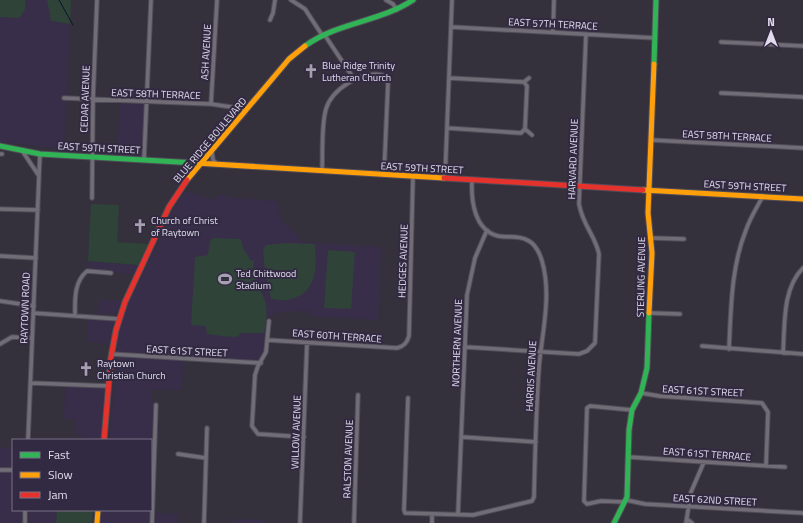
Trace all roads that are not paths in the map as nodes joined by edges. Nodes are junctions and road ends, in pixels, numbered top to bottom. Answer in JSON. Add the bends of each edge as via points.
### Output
{"nodes":[{"id":1,"x":97,"y":0,"type":"edge"},
{"id":2,"x":151,"y":0,"type":"edge"},
{"id":3,"x":217,"y":0,"type":"edge"},
{"id":4,"x":275,"y":0,"type":"edge"},
{"id":5,"x":291,"y":0,"type":"edge"},
{"id":6,"x":386,"y":0,"type":"edge"},
{"id":7,"x":413,"y":0,"type":"edge"},
{"id":8,"x":452,"y":0,"type":"edge"},
{"id":9,"x":554,"y":0,"type":"edge"},
{"id":10,"x":656,"y":0,"type":"edge"},
{"id":11,"x":397,"y":10,"type":"junction"},
{"id":12,"x":270,"y":20,"type":"dead end"},
{"id":13,"x":451,"y":27,"type":"junction"},
{"id":14,"x":553,"y":32,"type":"junction"},
{"id":15,"x":323,"y":34,"type":"junction"},
{"id":16,"x":586,"y":34,"type":"junction"},
{"id":17,"x":655,"y":38,"type":"junction"},
{"id":18,"x":721,"y":42,"type":"dead end"},
{"id":19,"x":803,"y":46,"type":"edge"},
{"id":20,"x":449,"y":78,"type":"junction"},
{"id":21,"x":529,"y":78,"type":"dead end"},
{"id":22,"x":354,"y":79,"type":"junction"},
{"id":23,"x":524,"y":82,"type":"junction"},
{"id":24,"x":720,"y":93,"type":"dead end"},
{"id":25,"x":803,"y":97,"type":"edge"},
{"id":26,"x":64,"y":98,"type":"dead end"},
{"id":27,"x":93,"y":99,"type":"junction"},
{"id":28,"x":148,"y":102,"type":"junction"},
{"id":29,"x":211,"y":104,"type":"junction"},
{"id":30,"x":245,"y":112,"type":"junction"},
{"id":31,"x":447,"y":128,"type":"junction"},
{"id":32,"x":525,"y":129,"type":"junction"},
{"id":33,"x":532,"y":135,"type":"dead end"},
{"id":34,"x":651,"y":140,"type":"junction"},
{"id":35,"x":0,"y":146,"type":"edge"},
{"id":36,"x":803,"y":148,"type":"edge"},
{"id":37,"x":212,"y":151,"type":"junction"},
{"id":38,"x":23,"y":152,"type":"junction"},
{"id":39,"x":40,"y":154,"type":"junction"},
{"id":40,"x":92,"y":157,"type":"junction"},
{"id":41,"x":144,"y":160,"type":"junction"},
{"id":42,"x":182,"y":162,"type":"junction"},
{"id":43,"x":201,"y":164,"type":"junction"},
{"id":44,"x":218,"y":165,"type":"junction"},
{"id":45,"x":322,"y":171,"type":"junction"},
{"id":46,"x":384,"y":175,"type":"junction"},
{"id":47,"x":39,"y":176,"type":"junction"},
{"id":48,"x":413,"y":176,"type":"junction"},
{"id":49,"x":190,"y":177,"type":"junction"},
{"id":50,"x":445,"y":178,"type":"junction"},
{"id":51,"x":472,"y":180,"type":"junction"},
{"id":52,"x":580,"y":186,"type":"junction"},
{"id":53,"x":649,"y":190,"type":"junction"},
{"id":54,"x":763,"y":196,"type":"junction"},
{"id":55,"x":92,"y":198,"type":"dead end"},
{"id":56,"x":803,"y":199,"type":"edge"},
{"id":57,"x":0,"y":209,"type":"edge"},
{"id":58,"x":38,"y":210,"type":"junction"},
{"id":59,"x":487,"y":230,"type":"junction"},
{"id":60,"x":651,"y":238,"type":"junction"},
{"id":61,"x":684,"y":239,"type":"dead end"},
{"id":62,"x":0,"y":256,"type":"edge"},
{"id":63,"x":36,"y":258,"type":"junction"},
{"id":64,"x":803,"y":268,"type":"edge"},
{"id":65,"x":111,"y":273,"type":"dead end"},
{"id":66,"x":0,"y":301,"type":"edge"},
{"id":67,"x":34,"y":306,"type":"junction"},
{"id":68,"x":33,"y":312,"type":"junction"},
{"id":69,"x":650,"y":313,"type":"junction"},
{"id":70,"x":75,"y":314,"type":"junction"},
{"id":71,"x":680,"y":314,"type":"dead end"},
{"id":72,"x":119,"y":318,"type":"junction"},
{"id":73,"x":269,"y":321,"type":"dead end"},
{"id":74,"x":32,"y":338,"type":"junction"},
{"id":75,"x":267,"y":340,"type":"junction"},
{"id":76,"x":307,"y":343,"type":"junction"},
{"id":77,"x":0,"y":344,"type":"edge"},
{"id":78,"x":405,"y":345,"type":"joint"},
{"id":79,"x":702,"y":346,"type":"dead end"},
{"id":80,"x":465,"y":348,"type":"junction"},
{"id":81,"x":729,"y":349,"type":"junction"},
{"id":82,"x":541,"y":351,"type":"junction"},
{"id":83,"x":783,"y":353,"type":"junction"},
{"id":84,"x":112,"y":354,"type":"junction"},
{"id":85,"x":803,"y":354,"type":"edge"},
{"id":86,"x":261,"y":363,"type":"junction"},
{"id":87,"x":31,"y":382,"type":"junction"},
{"id":88,"x":109,"y":386,"type":"junction"},
{"id":89,"x":641,"y":393,"type":"junction"},
{"id":90,"x":358,"y":395,"type":"dead end"},
{"id":91,"x":408,"y":398,"type":"dead end"},
{"id":92,"x":156,"y":405,"type":"dead end"},
{"id":93,"x":632,"y":410,"type":"junction"},
{"id":94,"x":207,"y":428,"type":"dead end"},
{"id":95,"x":304,"y":437,"type":"junction"},
{"id":96,"x":462,"y":437,"type":"junction"},
{"id":97,"x":28,"y":439,"type":"edge"},
{"id":98,"x":104,"y":439,"type":"edge"},
{"id":99,"x":536,"y":442,"type":"junction"},
{"id":100,"x":178,"y":454,"type":"dead end"},
{"id":101,"x":628,"y":457,"type":"junction"},
{"id":102,"x":206,"y":458,"type":"junction"},
{"id":103,"x":704,"y":462,"type":"junction"},
{"id":104,"x":766,"y":466,"type":"junction"},
{"id":105,"x":785,"y":467,"type":"dead end"},
{"id":106,"x":0,"y":470,"type":"edge"},
{"id":107,"x":12,"y":470,"type":"edge"},
{"id":108,"x":152,"y":482,"type":"edge"},
{"id":109,"x":626,"y":501,"type":"junction"},
{"id":110,"x":687,"y":506,"type":"junction"},
{"id":111,"x":25,"y":511,"type":"edge"},
{"id":112,"x":98,"y":511,"type":"edge"},
{"id":113,"x":803,"y":513,"type":"edge"},
{"id":114,"x":432,"y":514,"type":"junction"},
{"id":115,"x":458,"y":514,"type":"junction"},
{"id":116,"x":686,"y":521,"type":"edge"},
{"id":117,"x":25,"y":523,"type":"edge"},
{"id":118,"x":97,"y":523,"type":"edge"},
{"id":119,"x":152,"y":523,"type":"edge"},
{"id":120,"x":204,"y":523,"type":"edge"},
{"id":121,"x":300,"y":523,"type":"edge"},
{"id":122,"x":354,"y":523,"type":"edge"},
{"id":123,"x":432,"y":523,"type":"edge"},
{"id":124,"x":614,"y":523,"type":"edge"},
{"id":125,"x":692,"y":523,"type":"edge"}],
"edges":[{"from":1,"to":27,"type":"street","name":"CEDAR AVENUE"},
{"from":2,"to":28,"type":"street"},
{"from":3,"to":29,"type":"street","name":"ASH AVENUE"},
{"from":4,"to":12,"type":"street"},
{"from":5,"to":15,"type":"street","via":[[308,12]]},
{"from":6,"to":11,"type":"street"},
{"from":7,"to":11,"type":"street","name":"BLUE RIDGE BOULEVARD"},
{"from":8,"to":13,"type":"street"},
{"from":9,"to":14,"type":"street"},
{"from":10,"to":17,"type":"street","name":"STERLING AVENUE"},
{"from":11,"to":15,"type":"street","name":"BLUE RIDGE BOULEVARD"},
{"from":13,"to":14,"type":"street","name":"EAST 57TH TERRACE"},
{"from":13,"to":20,"type":"street"},
{"from":14,"to":16,"type":"street","name":"EAST 57TH TERRACE"},
{"from":15,"to":22,"type":"street"},
{"from":15,"to":30,"type":"street","name":"BLUE RIDGE BOULEVARD","via":[[289,59]]},
{"from":16,"to":17,"type":"street","name":"EAST 57TH TERRACE"},
{"from":16,"to":52,"type":"street","name":"HARVARD AVENUE"},
{"from":17,"to":34,"type":"street","name":"STERLING AVENUE"},
{"from":18,"to":19,"type":"street"},
{"from":20,"to":23,"type":"street"},
{"from":20,"to":31,"type":"street"},
{"from":21,"to":23,"type":"street"},
{"from":22,"to":45,"type":"street","via":[[336,94],[326,108]]},
{"from":22,"to":46,"type":"street","via":[[374,73],[382,75],[387,80]]},
{"from":23,"to":32,"type":"street","via":[[527,86]]},
{"from":24,"to":25,"type":"street"},
{"from":26,"to":27,"type":"street","name":"EAST 58TH TERRACE"},
{"from":27,"to":28,"type":"street","name":"EAST 58TH TERRACE"},
{"from":27,"to":40,"type":"street","name":"CEDAR AVENUE"},
{"from":28,"to":29,"type":"street","name":"EAST 58TH TERRACE"},
{"from":28,"to":41,"type":"street"},
{"from":29,"to":30,"type":"street","name":"EAST 58TH TERRACE","via":[[238,108]]},
{"from":30,"to":37,"type":"street","name":"BLUE RIDGE BOULEVARD"},
{"from":31,"to":32,"type":"street","via":[[521,133]]},
{"from":31,"to":50,"type":"street"},
{"from":32,"to":33,"type":"street"},
{"from":34,"to":36,"type":"street","name":"EAST 58TH TERRACE"},
{"from":34,"to":53,"type":"street","name":"STERLING AVENUE"},
{"from":35,"to":38,"type":"street"},
{"from":37,"to":43,"type":"street","name":"BLUE RIDGE BOULEVARD"},
{"from":37,"to":44,"type":"street","via":[[212,160]]},
{"from":38,"to":39,"type":"street"},
{"from":38,"to":47,"type":"street"},
{"from":39,"to":40,"type":"street","name":"EAST 59TH STREET"},
{"from":39,"to":47,"type":"street","name":"RAYTOWN ROAD"},
{"from":40,"to":41,"type":"street","name":"EAST 59TH STREET"},
{"from":40,"to":55,"type":"street","name":"CEDAR AVENUE"},
{"from":41,"to":42,"type":"street","name":"EAST 59TH STREET"},
{"from":42,"to":43,"type":"street","name":"EAST 59TH STREET"},
{"from":42,"to":49,"type":"street","via":[[189,166]]},
{"from":43,"to":44,"type":"street","name":"EAST 59TH STREET"},
{"from":43,"to":49,"type":"street","name":"BLUE RIDGE BOULEVARD"},
{"from":44,"to":45,"type":"street","name":"EAST 59TH STREET"},
{"from":45,"to":46,"type":"street","name":"EAST 59TH STREET"},
{"from":46,"to":48,"type":"street","name":"EAST 59TH STREET"},
{"from":47,"to":58,"type":"street","name":"RAYTOWN ROAD"},
{"from":48,"to":50,"type":"street","name":"EAST 59TH STREET"},
{"from":48,"to":78,"type":"street","name":"HEDGES AVENUE","via":[[409,336]]},
{"from":49,"to":72,"type":"street","name":"BLUE RIDGE BOULEVARD","via":[[169,207]]},
{"from":50,"to":51,"type":"street","name":"EAST 59TH STREET"},
{"from":51,"to":52,"type":"street","name":"EAST 59TH STREET"},
{"from":51,"to":59,"type":"street","via":[[474,207],[479,221]]},
{"from":52,"to":53,"type":"street","name":"EAST 59TH STREET"},
{"from":52,"to":82,"type":"street","name":"HARVARD AVENUE","via":[[581,216],[596,242],[599,254],[597,338],[589,350],[579,354]]},
{"from":53,"to":54,"type":"street","name":"EAST 59TH STREET"},
{"from":53,"to":60,"type":"street","name":"STERLING AVENUE"},
{"from":54,"to":56,"type":"street","name":"EAST 59TH STREET"},
{"from":54,"to":81,"type":"street","via":[[746,229],[737,258],[732,292]]},
{"from":57,"to":58,"type":"street"},
{"from":58,"to":63,"type":"street","name":"RAYTOWN ROAD"},
{"from":59,"to":80,"type":"street","name":"NORTHERN AVENUE","via":[[469,278]]},
{"from":59,"to":82,"type":"street","name":"HARRIS AVENUE","via":[[496,235],[527,240],[533,243],[538,251],[543,266],[546,296]]},
{"from":60,"to":61,"type":"street"},
{"from":60,"to":69,"type":"street","name":"STERLING AVENUE"},
{"from":62,"to":63,"type":"street"},
{"from":63,"to":67,"type":"street","name":"RAYTOWN ROAD"},
{"from":64,"to":83,"type":"street","via":[[786,304]]},
{"from":65,"to":70,"type":"street","via":[[85,273],[77,289]]},
{"from":66,"to":67,"type":"street"},
{"from":67,"to":68,"type":"street","name":"RAYTOWN ROAD"},
{"from":68,"to":70,"type":"street"},
{"from":68,"to":74,"type":"street","name":"RAYTOWN ROAD"},
{"from":69,"to":71,"type":"street"},
{"from":69,"to":89,"type":"street","name":"STERLING AVENUE","via":[[647,368]]},
{"from":70,"to":72,"type":"street"},
{"from":72,"to":84,"type":"street","name":"BLUE RIDGE BOULEVARD"},
{"from":73,"to":75,"type":"street"},
{"from":74,"to":77,"type":"street","via":[[12,337]]},
{"from":74,"to":87,"type":"street","name":"RAYTOWN ROAD"},
{"from":75,"to":76,"type":"street","name":"EAST 60TH TERRACE"},
{"from":75,"to":86,"type":"street","via":[[266,352]]},
{"from":76,"to":78,"type":"street","name":"EAST 60TH TERRACE","via":[[397,348]]},
{"from":76,"to":95,"type":"street","name":"WILLOW AVENUE"},
{"from":79,"to":81,"type":"street"},
{"from":80,"to":82,"type":"street"},
{"from":80,"to":96,"type":"street","name":"NORTHERN AVENUE"},
{"from":81,"to":83,"type":"street"},
{"from":82,"to":99,"type":"street","name":"HARRIS AVENUE"},
{"from":83,"to":85,"type":"street"},
{"from":84,"to":86,"type":"street","name":"EAST 61ST STREET"},
{"from":84,"to":88,"type":"street","name":"BLUE RIDGE BOULEVARD"},
{"from":86,"to":95,"type":"street","via":[[255,375],[253,430],[258,434]]},
{"from":87,"to":88,"type":"street"},
{"from":87,"to":97,"type":"street","name":"RAYTOWN ROAD"},
{"from":88,"to":98,"type":"street","name":"BLUE RIDGE BOULEVARD"},
{"from":89,"to":93,"type":"street","name":"STERLING AVENUE"},
{"from":89,"to":104,"type":"street","name":"EAST 61ST STREET","via":[[758,402],[764,405],[768,412]]},
{"from":90,"to":122,"type":"street","name":"RALSTON AVENUE"},
{"from":91,"to":114,"type":"street","via":[[404,510]]},
{"from":92,"to":108,"type":"street"},
{"from":93,"to":101,"type":"street","name":"STERLING AVENUE"},
{"from":93,"to":109,"type":"street","name":"EAST 62ND STREET","via":[[587,407],[584,501]]},
{"from":94,"to":102,"type":"street"},
{"from":95,"to":121,"type":"street","name":"WILLOW AVENUE"},
{"from":96,"to":99,"type":"street"},
{"from":96,"to":115,"type":"street","name":"NORTHERN AVENUE"},
{"from":99,"to":115,"type":"street","name":"HARRIS AVENUE","via":[[534,497],[530,502],[485,513]]},
{"from":100,"to":102,"type":"street"},
{"from":101,"to":103,"type":"street","name":"EAST 61ST TERRACE"},
{"from":101,"to":109,"type":"street","name":"STERLING AVENUE"},
{"from":102,"to":120,"type":"street"},
{"from":103,"to":104,"type":"street","name":"EAST 61ST TERRACE"},
{"from":103,"to":110,"type":"street"},
{"from":104,"to":105,"type":"street","name":"EAST 61ST TERRACE"},
{"from":106,"to":107,"type":"street"},
{"from":108,"to":119,"type":"street"},
{"from":109,"to":110,"type":"street","name":"EAST 62ND STREET"},
{"from":109,"to":124,"type":"street","name":"STERLING AVENUE"},
{"from":110,"to":113,"type":"street","name":"EAST 62ND STREET"},
{"from":110,"to":116,"type":"street"},
{"from":111,"to":117,"type":"street"},
{"from":112,"to":118,"type":"street"},
{"from":114,"to":115,"type":"street"},
{"from":114,"to":123,"type":"street"},
{"from":116,"to":125,"type":"street"}]}
